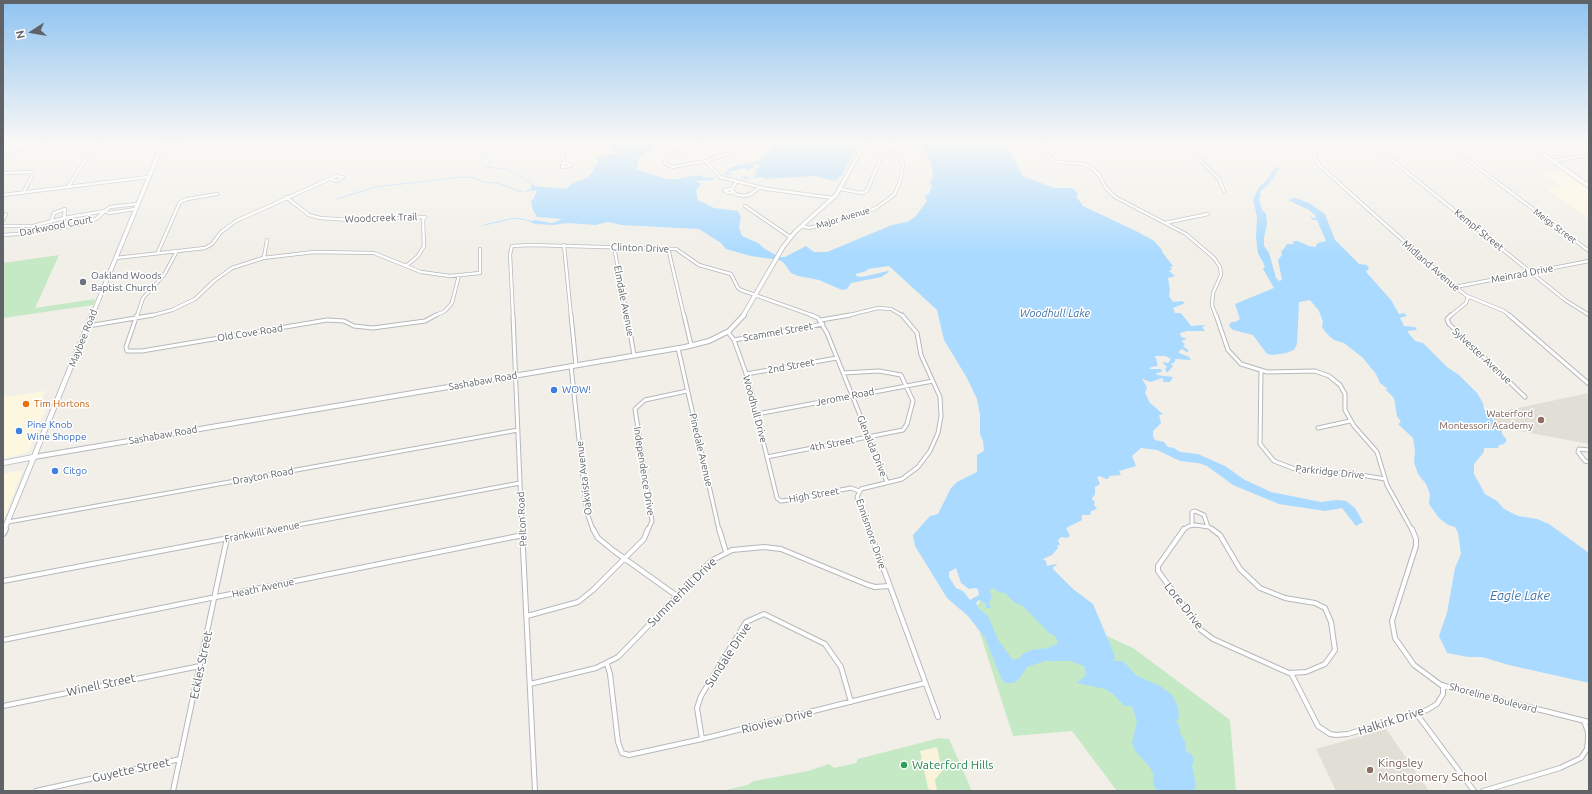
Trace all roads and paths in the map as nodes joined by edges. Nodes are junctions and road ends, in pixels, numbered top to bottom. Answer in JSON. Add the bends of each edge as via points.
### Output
{"nodes":[{"id":1,"x":30,"y":180,"type":"edge"},
{"id":2,"x":73,"y":180,"type":"edge"},
{"id":3,"x":124,"y":180,"type":"edge"},
{"id":4,"x":147,"y":180,"type":"edge"},
{"id":5,"x":328,"y":180,"type":"edge"},
{"id":6,"x":733,"y":180,"type":"edge"},
{"id":7,"x":845,"y":180,"type":"edge"},
{"id":8,"x":871,"y":180,"type":"edge"},
{"id":9,"x":900,"y":180,"type":"edge"},
{"id":10,"x":1102,"y":180,"type":"edge"},
{"id":11,"x":1219,"y":180,"type":"edge"},
{"id":12,"x":1336,"y":180,"type":"edge"},
{"id":13,"x":1418,"y":180,"type":"edge"},
{"id":14,"x":1494,"y":180,"type":"edge"},
{"id":15,"x":1581,"y":180,"type":"edge"},
{"id":16,"x":737,"y":181,"type":"junction"},
{"id":17,"x":1584,"y":182,"type":"junction"},
{"id":18,"x":1589,"y":182,"type":"edge"},
{"id":19,"x":1589,"y":186,"type":"edge"},
{"id":20,"x":68,"y":187,"type":"junction"},
{"id":21,"x":760,"y":187,"type":"junction"},
{"id":22,"x":840,"y":189,"type":"junction"},
{"id":23,"x":1224,"y":191,"type":"dead end"},
{"id":24,"x":22,"y":193,"type":"junction"},
{"id":25,"x":217,"y":194,"type":"dead end"},
{"id":26,"x":3,"y":196,"type":"edge"},
{"id":27,"x":286,"y":197,"type":"junction"},
{"id":28,"x":833,"y":198,"type":"junction"},
{"id":29,"x":137,"y":204,"type":"junction"},
{"id":30,"x":746,"y":206,"type":"dead end"},
{"id":31,"x":135,"y":210,"type":"junction"},
{"id":32,"x":105,"y":211,"type":"junction"},
{"id":33,"x":6,"y":214,"type":"dead end"},
{"id":34,"x":1208,"y":214,"type":"dead end"},
{"id":35,"x":64,"y":218,"type":"junction"},
{"id":36,"x":3,"y":220,"type":"edge"},
{"id":37,"x":51,"y":222,"type":"junction"},
{"id":38,"x":1165,"y":223,"type":"junction"},
{"id":39,"x":3,"y":226,"type":"edge"},
{"id":40,"x":802,"y":226,"type":"junction"},
{"id":41,"x":3,"y":235,"type":"edge"},
{"id":42,"x":790,"y":237,"type":"junction"},
{"id":43,"x":267,"y":240,"type":"dead end"},
{"id":44,"x":564,"y":245,"type":"junction"},
{"id":45,"x":614,"y":247,"type":"junction"},
{"id":46,"x":511,"y":248,"type":"joint"},
{"id":47,"x":668,"y":248,"type":"junction"},
{"id":48,"x":480,"y":249,"type":"dead end"},
{"id":49,"x":177,"y":251,"type":"junction"},
{"id":50,"x":1589,"y":251,"type":"edge"},
{"id":51,"x":158,"y":252,"type":"junction"},
{"id":52,"x":264,"y":257,"type":"junction"},
{"id":53,"x":116,"y":258,"type":"junction"},
{"id":54,"x":1589,"y":261,"type":"edge"},
{"id":55,"x":406,"y":266,"type":"junction"},
{"id":56,"x":1531,"y":272,"type":"junction"},
{"id":57,"x":459,"y":275,"type":"junction"},
{"id":58,"x":1455,"y":287,"type":"junction"},
{"id":59,"x":756,"y":295,"type":"junction"},
{"id":60,"x":1468,"y":297,"type":"junction"},
{"id":61,"x":1589,"y":315,"type":"edge"},
{"id":62,"x":135,"y":319,"type":"junction"},
{"id":63,"x":821,"y":320,"type":"junction"},
{"id":64,"x":823,"y":324,"type":"junction"},
{"id":65,"x":88,"y":326,"type":"junction"},
{"id":66,"x":728,"y":332,"type":"junction"},
{"id":67,"x":734,"y":340,"type":"junction"},
{"id":68,"x":691,"y":345,"type":"junction"},
{"id":69,"x":678,"y":348,"type":"junction"},
{"id":70,"x":634,"y":355,"type":"junction"},
{"id":71,"x":837,"y":358,"type":"junction"},
{"id":72,"x":574,"y":365,"type":"junction"},
{"id":73,"x":1261,"y":371,"type":"junction"},
{"id":74,"x":843,"y":373,"type":"junction"},
{"id":75,"x":746,"y":374,"type":"junction"},
{"id":76,"x":515,"y":375,"type":"junction"},
{"id":77,"x":933,"y":381,"type":"junction"},
{"id":78,"x":1589,"y":384,"type":"edge"},
{"id":79,"x":906,"y":386,"type":"junction"},
{"id":80,"x":687,"y":391,"type":"junction"},
{"id":81,"x":852,"y":396,"type":"junction"},
{"id":82,"x":1525,"y":397,"type":"dead end"},
{"id":83,"x":757,"y":414,"type":"junction"},
{"id":84,"x":1350,"y":421,"type":"junction"},
{"id":85,"x":1318,"y":428,"type":"dead end"},
{"id":86,"x":518,"y":430,"type":"junction"},
{"id":87,"x":868,"y":437,"type":"junction"},
{"id":88,"x":1589,"y":450,"type":"edge"},
{"id":89,"x":766,"y":456,"type":"junction"},
{"id":90,"x":34,"y":457,"type":"junction"},
{"id":91,"x":1589,"y":462,"type":"edge"},
{"id":92,"x":3,"y":463,"type":"edge"},
{"id":93,"x":1385,"y":479,"type":"junction"},
{"id":94,"x":887,"y":482,"type":"junction"},
{"id":95,"x":520,"y":483,"type":"junction"},
{"id":96,"x":774,"y":490,"type":"joint"},
{"id":97,"x":859,"y":490,"type":"junction"},
{"id":98,"x":8,"y":522,"type":"junction"},
{"id":99,"x":1192,"y":525,"type":"junction"},
{"id":100,"x":1208,"y":527,"type":"junction"},
{"id":101,"x":4,"y":531,"type":"edge"},
{"id":102,"x":523,"y":535,"type":"junction"},
{"id":103,"x":227,"y":538,"type":"junction"},
{"id":104,"x":726,"y":552,"type":"junction"},
{"id":105,"x":625,"y":558,"type":"junction"},
{"id":106,"x":3,"y":581,"type":"edge"},
{"id":107,"x":889,"y":586,"type":"junction"},
{"id":108,"x":677,"y":596,"type":"junction"},
{"id":109,"x":216,"y":598,"type":"junction"},
{"id":110,"x":527,"y":616,"type":"junction"},
{"id":111,"x":3,"y":640,"type":"edge"},
{"id":112,"x":606,"y":664,"type":"junction"},
{"id":113,"x":200,"y":666,"type":"junction"},
{"id":114,"x":1291,"y":673,"type":"junction"},
{"id":115,"x":925,"y":683,"type":"junction"},
{"id":116,"x":530,"y":684,"type":"junction"},
{"id":117,"x":1443,"y":685,"type":"junction"},
{"id":118,"x":851,"y":702,"type":"junction"},
{"id":119,"x":3,"y":706,"type":"edge"},
{"id":120,"x":1416,"y":713,"type":"junction"},
{"id":121,"x":938,"y":717,"type":"dead end"},
{"id":122,"x":1587,"y":721,"type":"edge"},
{"id":123,"x":702,"y":739,"type":"junction"},
{"id":124,"x":180,"y":759,"type":"junction"},
{"id":125,"x":36,"y":791,"type":"edge"},
{"id":126,"x":173,"y":791,"type":"edge"},
{"id":127,"x":535,"y":791,"type":"edge"},
{"id":128,"x":1474,"y":791,"type":"edge"},
{"id":129,"x":1483,"y":791,"type":"edge"}],
"edges":[{"from":1,"to":24,"type":"street"},
{"from":2,"to":20,"type":"street"},
{"from":3,"to":20,"type":"street"},
{"from":4,"to":29,"type":"main road","name":"Maybee Road"},
{"from":5,"to":27,"type":"street"},
{"from":6,"to":16,"type":"street"},
{"from":7,"to":22,"type":"street","name":"Sashabaw Road"},
{"from":8,"to":22,"type":"street","via":[[867,191],[862,193]]},
{"from":9,"to":40,"type":"street","name":"Major Avenue","via":[[894,195],[876,208],[850,218],[809,228]]},
{"from":10,"to":38,"type":"street","name":"Shoreline Boulevard","via":[[1115,197]]},
{"from":11,"to":23,"type":"street"},
{"from":12,"to":58,"type":"street","name":"Midland Avenue"},
{"from":13,"to":56,"type":"street","name":"Kempf Street"},
{"from":14,"to":50,"type":"street","name":"Meigs Street"},
{"from":15,"to":17,"type":"main road"},
{"from":16,"to":21,"type":"street"},
{"from":16,"to":21,"type":"street","via":[[732,190],[744,196]]},
{"from":17,"to":18,"type":"street"},
{"from":17,"to":19,"type":"main road"},
{"from":20,"to":24,"type":"street"},
{"from":21,"to":28,"type":"street"},
{"from":22,"to":28,"type":"street","name":"Sashabaw Road"},
{"from":24,"to":26,"type":"street"},
{"from":25,"to":51,"type":"street","via":[[180,202]]},
{"from":27,"to":49,"type":"street","via":[[228,226],[205,248]]},
{"from":27,"to":55,"type":"street","name":"Woodcreek Trail","via":[[309,214],[320,218],[351,220],[425,217],[424,246],[418,256]]},
{"from":28,"to":40,"type":"street","name":"Sashabaw Road"},
{"from":29,"to":31,"type":"main road","name":"Maybee Road"},
{"from":29,"to":32,"type":"street","via":[[110,207]]},
{"from":30,"to":42,"type":"street"},
{"from":31,"to":32,"type":"street"},
{"from":31,"to":53,"type":"main road","name":"Maybee Road"},
{"from":32,"to":35,"type":"street"},
{"from":32,"to":41,"type":"street","name":"Darkwood Court","via":[[96,219],[76,224],[24,234]]},
{"from":33,"to":36,"type":"street"},
{"from":34,"to":38,"type":"street"},
{"from":35,"to":37,"type":"street"},
{"from":35,"to":37,"type":"street","via":[[65,209],[56,211]]},
{"from":37,"to":39,"type":"street","via":[[29,227]]},
{"from":38,"to":73,"type":"street","name":"Shoreline Boulevard","via":[[1198,243],[1218,263],[1221,275],[1213,293],[1212,305],[1222,338],[1235,359],[1247,368]]},
{"from":40,"to":42,"type":"street","name":"Sashabaw Road"},
{"from":42,"to":59,"type":"street","name":"Sashabaw Road"},
{"from":43,"to":52,"type":"street"},
{"from":44,"to":45,"type":"street","name":"Clinton Drive"},
{"from":44,"to":46,"type":"street","name":"Clinton Drive","via":[[520,245]]},
{"from":44,"to":72,"type":"street","name":"Oakvista Avenue"},
{"from":45,"to":47,"type":"street","name":"Clinton Drive"},
{"from":45,"to":70,"type":"street","name":"Elmdale Avenue"},
{"from":46,"to":76,"type":"street","name":"Pelton Road"},
{"from":47,"to":59,"type":"street","name":"Clinton Drive","via":[[676,249],[699,265],[731,274],[738,288]]},
{"from":47,"to":68,"type":"street"},
{"from":48,"to":57,"type":"street","via":[[480,273]]},
{"from":49,"to":51,"type":"street"},
{"from":49,"to":62,"type":"street","name":"Old Cove Road","via":[[164,275],[143,298]]},
{"from":51,"to":53,"type":"street"},
{"from":52,"to":55,"type":"street","via":[[314,252],[370,253],[380,254]]},
{"from":52,"to":62,"type":"street","via":[[227,271],[195,299],[181,307]]},
{"from":53,"to":65,"type":"main road","name":"Maybee Road"},
{"from":54,"to":56,"type":"street","name":"Meinrad Drive"},
{"from":55,"to":57,"type":"street","via":[[429,274]]},
{"from":56,"to":58,"type":"street","name":"Meinrad Drive"},
{"from":56,"to":61,"type":"street","name":"Kempf Street","via":[[1565,300]]},
{"from":57,"to":62,"type":"street","name":"Old Cove Road","via":[[455,296],[445,311],[425,321],[381,328],[367,328],[344,321],[328,320],[135,352],[127,351]]},
{"from":58,"to":60,"type":"street","name":"Midland Avenue"},
{"from":59,"to":63,"type":"street","name":"Clinton Drive"},
{"from":59,"to":66,"type":"street","name":"Sashabaw Road","via":[[743,317]]},
{"from":60,"to":78,"type":"street","name":"Midland Avenue","via":[[1504,311]]},
{"from":60,"to":82,"type":"street","name":"Sylvester Avenue","via":[[1463,306],[1447,318],[1449,324]]},
{"from":62,"to":65,"type":"street"},
{"from":63,"to":64,"type":"street","name":"Glenalda Drive"},
{"from":63,"to":77,"type":"street","name":"Ennismore Drive","via":[[836,319],[878,308],[891,309],[905,318],[917,333],[921,355]]},
{"from":64,"to":67,"type":"street","name":"Scammel Street"},
{"from":64,"to":71,"type":"street","name":"Glenalda Drive"},
{"from":65,"to":90,"type":"main road","name":"Maybee Road"},
{"from":66,"to":67,"type":"street","name":"Woodhull Drive"},
{"from":66,"to":68,"type":"street","name":"Sashabaw Road","via":[[710,341]]},
{"from":67,"to":75,"type":"street","name":"Woodhull Drive"},
{"from":68,"to":69,"type":"street","name":"Sashabaw Road"},
{"from":69,"to":70,"type":"street","name":"Sashabaw Road"},
{"from":69,"to":80,"type":"street","name":"Pinedale Avenue"},
{"from":70,"to":72,"type":"street","name":"Sashabaw Road"},
{"from":71,"to":74,"type":"street","name":"Glenalda Drive"},
{"from":71,"to":75,"type":"street","name":"2nd Street"},
{"from":72,"to":76,"type":"street","name":"Sashabaw Road"},
{"from":72,"to":105,"type":"street","name":"Oakvista Avenue","via":[[589,520],[598,538]]},
{"from":73,"to":84,"type":"street","name":"Shoreline Boulevard","via":[[1304,370],[1329,376],[1344,390],[1345,410]]},
{"from":73,"to":93,"type":"street","name":"Parkridge Drive","via":[[1260,444],[1274,461],[1300,471],[1349,473]]},
{"from":74,"to":79,"type":"street","via":[[895,372],[901,374]]},
{"from":74,"to":81,"type":"street","name":"Glenalda Drive"},
{"from":75,"to":83,"type":"street","name":"Woodhull Drive"},
{"from":76,"to":86,"type":"street","name":"Pelton Road"},
{"from":76,"to":90,"type":"street","name":"Sashabaw Road"},
{"from":77,"to":79,"type":"street","name":"Jerome Road"},
{"from":77,"to":94,"type":"street","name":"Ennismore Drive","via":[[940,397],[941,416],[938,433],[930,451],[910,474],[902,479]]},
{"from":79,"to":81,"type":"street","name":"Jerome Road"},
{"from":79,"to":87,"type":"street","name":"4th Street","via":[[913,401],[903,430]]},
{"from":80,"to":104,"type":"street","name":"Pinedale Avenue"},
{"from":80,"to":105,"type":"street","name":"Independence Drive","via":[[645,400],[635,409],[652,521],[644,539]]},
{"from":81,"to":83,"type":"street","name":"Jerome Road"},
{"from":81,"to":87,"type":"street","name":"Glenalda Drive"},
{"from":83,"to":89,"type":"street","name":"Woodhull Drive"},
{"from":84,"to":85,"type":"street"},
{"from":84,"to":93,"type":"street","name":"Shoreline Boulevard","via":[[1372,444],[1380,458]]},
{"from":86,"to":95,"type":"street","name":"Pelton Road"},
{"from":86,"to":98,"type":"street","name":"Drayton Road"},
{"from":87,"to":89,"type":"street","name":"4th Street"},
{"from":87,"to":94,"type":"street","name":"Glenalda Drive"},
{"from":88,"to":91,"type":"street","via":[[1579,449],[1578,452]]},
{"from":89,"to":96,"type":"street","name":"Woodhull Drive"},
{"from":90,"to":92,"type":"main road","name":"Sashabaw Road"},
{"from":90,"to":98,"type":"main road","name":"Maybee Road"},
{"from":93,"to":117,"type":"street","name":"Shoreline Boulevard","via":[[1413,532],[1416,546],[1393,613],[1392,627],[1400,647],[1414,665]]},
{"from":94,"to":97,"type":"street","name":"Ennismore Drive"},
{"from":95,"to":102,"type":"street","name":"Pelton Road"},
{"from":95,"to":103,"type":"street","name":"Frankwill Avenue"},
{"from":96,"to":97,"type":"street","name":"High Street","via":[[781,501],[851,488]]},
{"from":97,"to":107,"type":"street","name":"Ennismore Drive","via":[[857,497]]},
{"from":98,"to":101,"type":"main road","name":"Maybee Road"},
{"from":99,"to":100,"type":"street"},
{"from":99,"to":100,"type":"street","name":"Lore Drive","via":[[1192,512],[1195,511],[1204,515]]},
{"from":99,"to":114,"type":"street","name":"Lore Drive","via":[[1183,530],[1158,566],[1164,581],[1201,630],[1213,639]]},
{"from":100,"to":114,"type":"street","name":"Lore Drive","via":[[1220,535],[1240,570],[1260,588],[1285,598],[1315,603],[1326,611],[1331,622],[1335,650],[1331,658],[1317,669]]},
{"from":102,"to":109,"type":"street","name":"Heath Avenue"},
{"from":102,"to":110,"type":"street","name":"Pelton Road"},
{"from":103,"to":106,"type":"street","name":"Frankwill Avenue"},
{"from":103,"to":109,"type":"street","name":"Eckles Street"},
{"from":104,"to":107,"type":"street","name":"Summerhill Drive","via":[[744,547],[781,549],[868,585]]},
{"from":104,"to":108,"type":"street","name":"Summerhill Drive","via":[[710,561]]},
{"from":105,"to":108,"type":"street","name":"Oakvista Avenue"},
{"from":105,"to":110,"type":"street","name":"Independence Drive","via":[[578,602]]},
{"from":107,"to":115,"type":"street","name":"Ennismore Drive"},
{"from":108,"to":112,"type":"street","name":"Summerhill Drive","via":[[618,657]]},
{"from":109,"to":111,"type":"street","name":"Heath Avenue"},
{"from":109,"to":113,"type":"street","name":"Eckles Street"},
{"from":110,"to":116,"type":"street","name":"Pelton Road"},
{"from":112,"to":116,"type":"street","name":"Summerhill Drive"},
{"from":112,"to":123,"type":"street","name":"Rioview Drive","via":[[610,674],[618,742],[622,753],[629,755]]},
{"from":113,"to":119,"type":"street","name":"Winell Street"},
{"from":113,"to":124,"type":"street","name":"Eckles Street"},
{"from":114,"to":120,"type":"street","name":"Halkirk Drive","via":[[1315,722],[1324,731],[1336,735],[1348,734]]},
{"from":115,"to":118,"type":"street","name":"Rioview Drive"},
{"from":115,"to":121,"type":"street","name":"Ennismore Drive"},
{"from":116,"to":127,"type":"street","name":"Pelton Road"},
{"from":117,"to":120,"type":"street","name":"Halkirk Drive","via":[[1443,694],[1437,704]]},
{"from":117,"to":122,"type":"street","name":"Shoreline Boulevard","via":[[1534,710]]},
{"from":118,"to":123,"type":"street","name":"Rioview Drive"},
{"from":118,"to":123,"type":"street","name":"Sundale Drive","via":[[841,667],[825,644],[764,614],[746,622],[701,696],[697,708]]},
{"from":120,"to":128,"type":"street"},
{"from":122,"to":129,"type":"street","via":[[1587,749],[1581,758],[1560,768]]},
{"from":124,"to":125,"type":"street","name":"Guyette Street"},
{"from":124,"to":126,"type":"street","name":"Eckles Street"}]}
